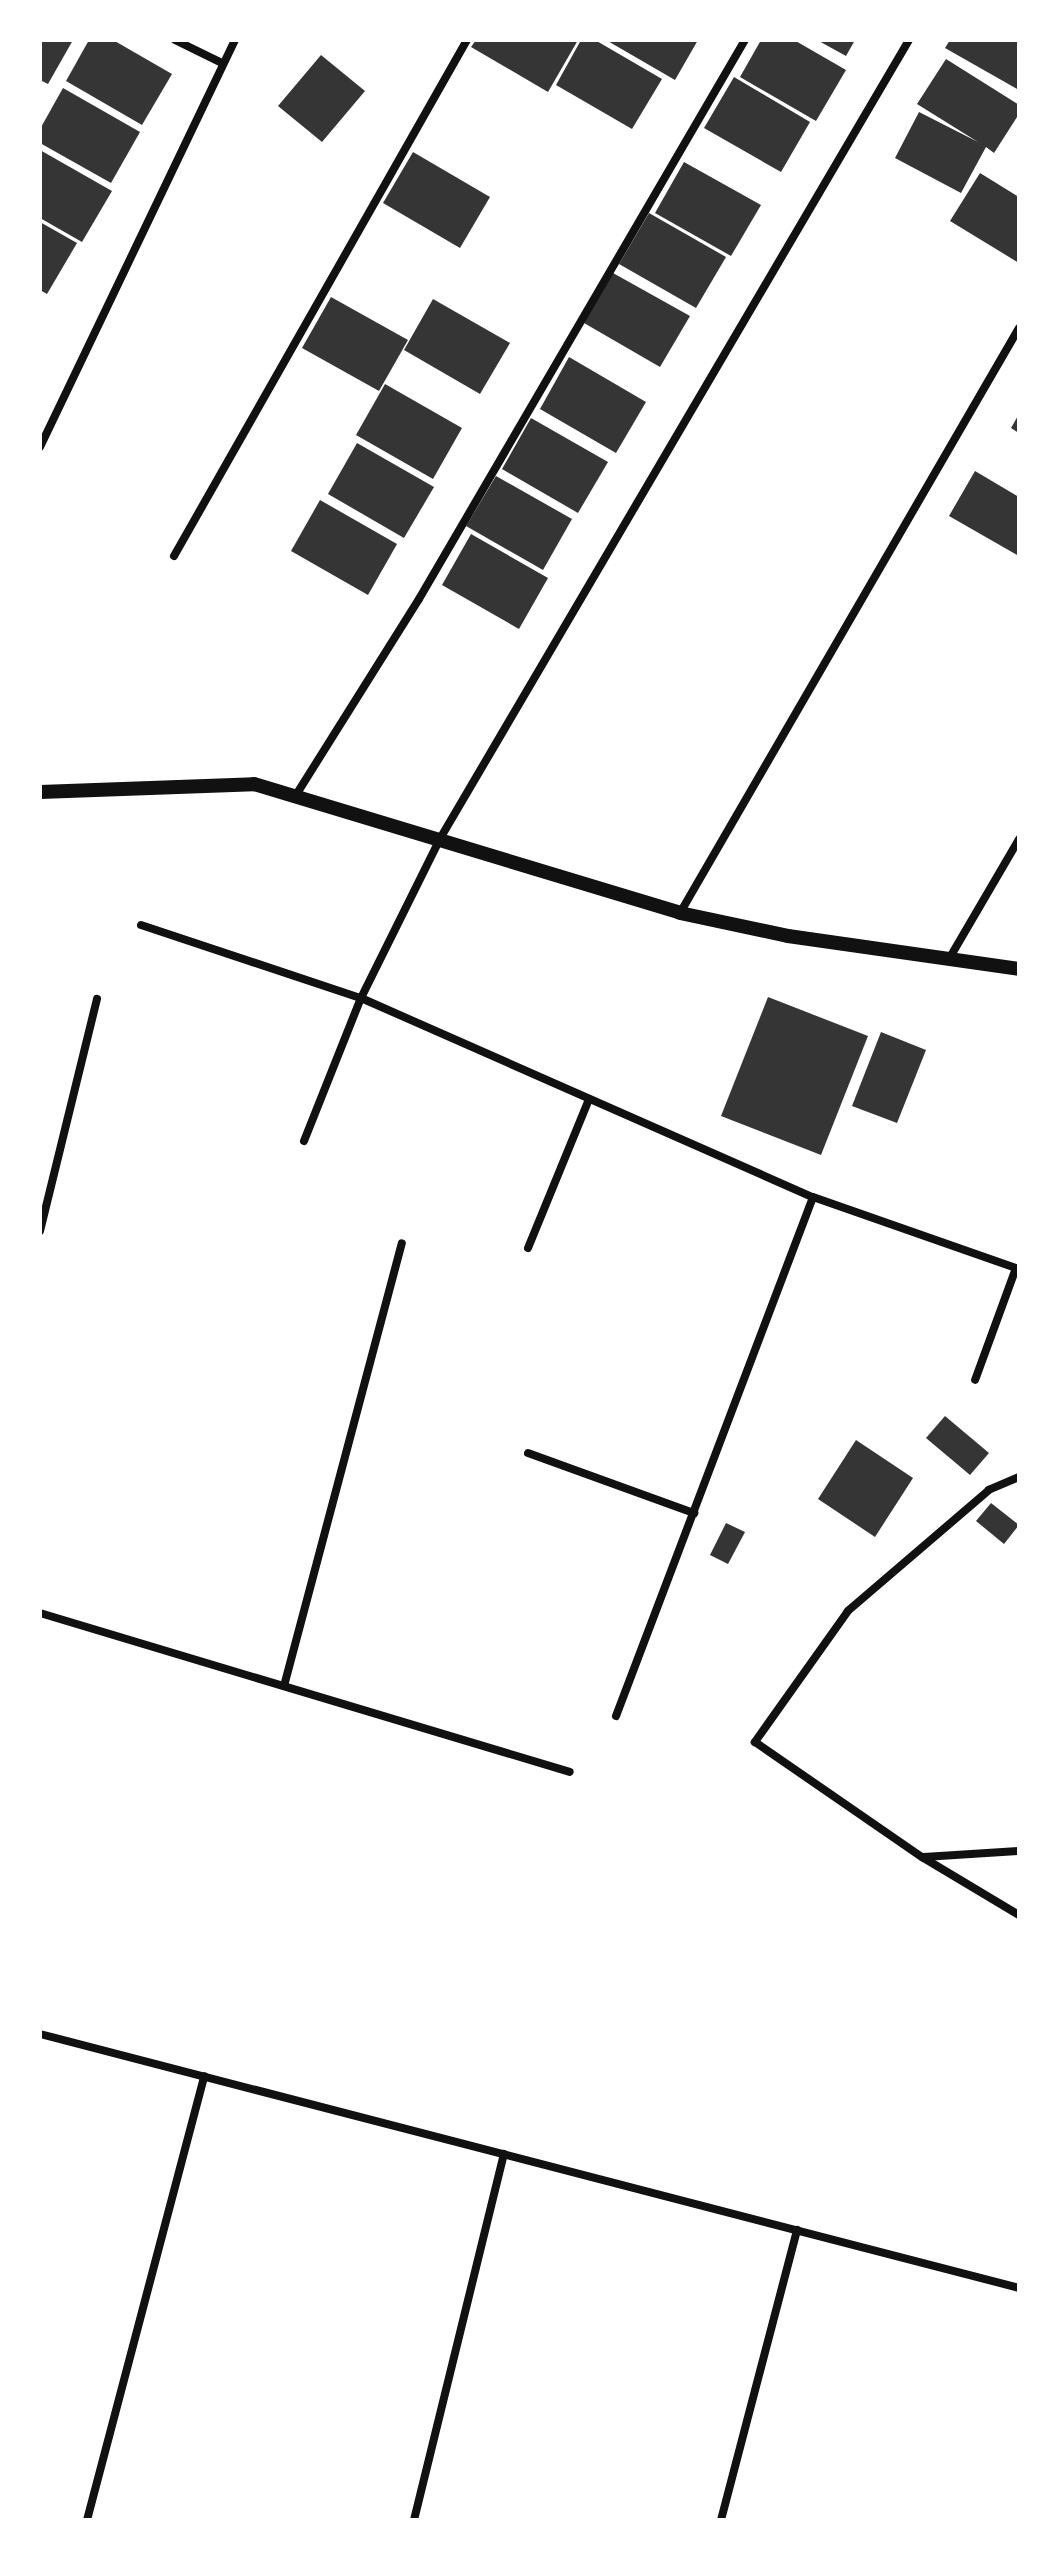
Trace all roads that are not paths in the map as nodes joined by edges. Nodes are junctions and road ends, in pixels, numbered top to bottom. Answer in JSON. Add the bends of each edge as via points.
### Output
{"nodes":[{"id":1,"x":175,"y":40,"type":"edge"},
{"id":2,"x":235,"y":40,"type":"edge"},
{"id":3,"x":467,"y":40,"type":"edge"},
{"id":4,"x":745,"y":40,"type":"edge"},
{"id":5,"x":909,"y":40,"type":"edge"},
{"id":6,"x":222,"y":63,"type":"junction"},
{"id":7,"x":1019,"y":328,"type":"edge"},
{"id":8,"x":40,"y":447,"type":"edge"},
{"id":9,"x":174,"y":556,"type":"dead end"},
{"id":10,"x":40,"y":792,"type":"edge"},
{"id":11,"x":296,"y":795,"type":"junction"},
{"id":12,"x":441,"y":837,"type":"junction"},
{"id":13,"x":1019,"y":839,"type":"edge"},
{"id":14,"x":680,"y":913,"type":"junction"},
{"id":15,"x":141,"y":925,"type":"dead end"},
{"id":16,"x":948,"y":960,"type":"junction"},
{"id":17,"x":1019,"y":969,"type":"edge"},
{"id":18,"x":361,"y":998,"type":"junction"},
{"id":19,"x":97,"y":999,"type":"dead end"},
{"id":20,"x":589,"y":1099,"type":"junction"},
{"id":21,"x":304,"y":1141,"type":"dead end"},
{"id":22,"x":813,"y":1197,"type":"junction"},
{"id":23,"x":40,"y":1231,"type":"edge"},
{"id":24,"x":402,"y":1243,"type":"dead end"},
{"id":25,"x":528,"y":1248,"type":"dead end"},
{"id":26,"x":975,"y":1380,"type":"dead end"},
{"id":27,"x":528,"y":1453,"type":"dead end"},
{"id":28,"x":1019,"y":1477,"type":"edge"},
{"id":29,"x":694,"y":1513,"type":"junction"},
{"id":30,"x":40,"y":1613,"type":"edge"},
{"id":31,"x":284,"y":1686,"type":"junction"},
{"id":32,"x":616,"y":1716,"type":"dead end"},
{"id":33,"x":570,"y":1772,"type":"dead end"},
{"id":34,"x":1019,"y":1851,"type":"edge"},
{"id":35,"x":922,"y":1857,"type":"junction"},
{"id":36,"x":1019,"y":1915,"type":"edge"},
{"id":37,"x":40,"y":2034,"type":"edge"},
{"id":38,"x":204,"y":2076,"type":"junction"},
{"id":39,"x":504,"y":2154,"type":"junction"},
{"id":40,"x":797,"y":2230,"type":"junction"},
{"id":41,"x":1019,"y":2288,"type":"edge"},
{"id":42,"x":87,"y":2520,"type":"edge"},
{"id":43,"x":414,"y":2520,"type":"edge"},
{"id":44,"x":721,"y":2520,"type":"edge"}],
"edges":[{"from":1,"to":6,"type":"street"},
{"from":2,"to":6,"type":"street"},
{"from":3,"to":9,"type":"street"},
{"from":4,"to":11,"type":"street","via":[[419,599]]},
{"from":5,"to":12,"type":"street"},
{"from":6,"to":8,"type":"street"},
{"from":7,"to":14,"type":"street"},
{"from":10,"to":11,"type":"street","via":[[254,784]]},
{"from":11,"to":12,"type":"street"},
{"from":12,"to":14,"type":"street"},
{"from":12,"to":18,"type":"street"},
{"from":13,"to":16,"type":"street"},
{"from":14,"to":16,"type":"street"},
{"from":15,"to":18,"type":"street"},
{"from":16,"to":17,"type":"street"},
{"from":18,"to":20,"type":"street"},
{"from":18,"to":21,"type":"street"},
{"from":19,"to":23,"type":"street"},
{"from":20,"to":22,"type":"street"},
{"from":20,"to":25,"type":"street"},
{"from":22,"to":26,"type":"street","via":[[1016,1268]]},
{"from":22,"to":29,"type":"street"},
{"from":24,"to":31,"type":"street"},
{"from":27,"to":29,"type":"street"},
{"from":28,"to":35,"type":"street","via":[[989,1490],[848,1611],[755,1742]]},
{"from":29,"to":32,"type":"street"},
{"from":30,"to":31,"type":"street"},
{"from":31,"to":33,"type":"street"},
{"from":34,"to":35,"type":"street"},
{"from":35,"to":36,"type":"street"},
{"from":37,"to":38,"type":"street"},
{"from":38,"to":39,"type":"street"},
{"from":38,"to":42,"type":"street"},
{"from":39,"to":40,"type":"street"},
{"from":39,"to":43,"type":"street"},
{"from":40,"to":41,"type":"street"},
{"from":40,"to":44,"type":"street"}]}
